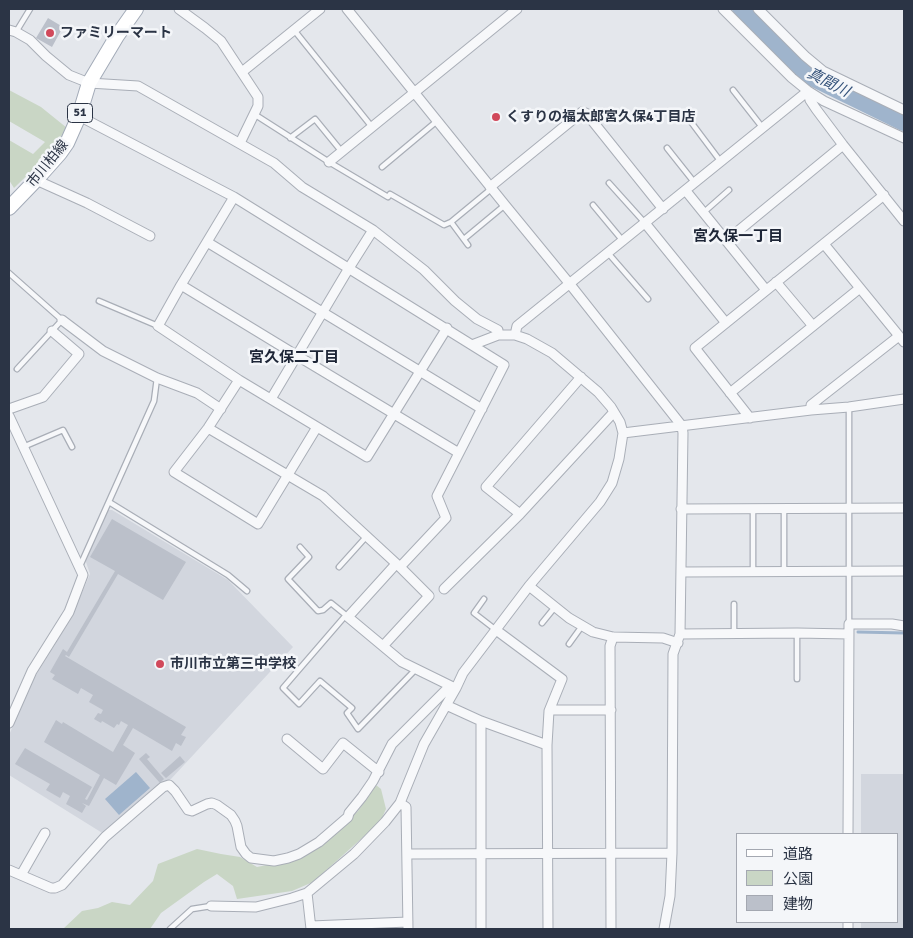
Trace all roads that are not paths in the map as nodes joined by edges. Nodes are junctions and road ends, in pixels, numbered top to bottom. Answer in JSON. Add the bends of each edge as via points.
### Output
{"nodes":[{"id":1,"x":30,"y":9,"type":"edge"},
{"id":2,"x":136,"y":9,"type":"edge"},
{"id":3,"x":179,"y":9,"type":"edge"},
{"id":4,"x":320,"y":9,"type":"edge"},
{"id":5,"x":347,"y":9,"type":"edge"},
{"id":6,"x":517,"y":9,"type":"edge"},
{"id":7,"x":723,"y":9,"type":"edge"},
{"id":8,"x":758,"y":9,"type":"edge"},
{"id":9,"x":294,"y":30,"type":"junction"},
{"id":10,"x":13,"y":31,"type":"edge"},
{"id":11,"x":242,"y":72,"type":"junction"},
{"id":12,"x":89,"y":83,"type":"junction"},
{"id":13,"x":733,"y":90,"type":"dead end"},
{"id":14,"x":808,"y":91,"type":"junction"},
{"id":15,"x":414,"y":93,"type":"junction"},
{"id":16,"x":904,"y":110,"type":"edge"},
{"id":17,"x":254,"y":114,"type":"junction"},
{"id":18,"x":79,"y":116,"type":"junction"},
{"id":19,"x":437,"y":121,"type":"junction"},
{"id":20,"x":691,"y":122,"type":"dead end"},
{"id":21,"x":372,"y":127,"type":"junction"},
{"id":22,"x":763,"y":128,"type":"junction"},
{"id":23,"x":290,"y":138,"type":"junction"},
{"id":24,"x":904,"y":138,"type":"edge"},
{"id":25,"x":240,"y":143,"type":"junction"},
{"id":26,"x":844,"y":145,"type":"junction"},
{"id":27,"x":667,"y":148,"type":"dead end"},
{"id":28,"x":342,"y":152,"type":"junction"},
{"id":29,"x":329,"y":162,"type":"junction"},
{"id":30,"x":721,"y":162,"type":"junction"},
{"id":31,"x":382,"y":167,"type":"dead end"},
{"id":32,"x":36,"y":180,"type":"junction"},
{"id":33,"x":609,"y":183,"type":"dead end"},
{"id":34,"x":695,"y":183,"type":"junction"},
{"id":35,"x":491,"y":188,"type":"junction"},
{"id":36,"x":729,"y":190,"type":"dead end"},
{"id":37,"x":686,"y":191,"type":"junction"},
{"id":38,"x":884,"y":195,"type":"junction"},
{"id":39,"x":234,"y":197,"type":"junction"},
{"id":40,"x":593,"y":204,"type":"dead end"},
{"id":41,"x":505,"y":205,"type":"junction"},
{"id":42,"x":9,"y":208,"type":"edge"},
{"id":43,"x":663,"y":209,"type":"junction"},
{"id":44,"x":703,"y":212,"type":"junction"},
{"id":45,"x":904,"y":221,"type":"edge"},
{"id":46,"x":451,"y":222,"type":"junction"},
{"id":47,"x":646,"y":223,"type":"junction"},
{"id":48,"x":373,"y":230,"type":"junction"},
{"id":49,"x":150,"y":236,"type":"dead end"},
{"id":50,"x":464,"y":239,"type":"junction"},
{"id":51,"x":623,"y":241,"type":"junction"},
{"id":52,"x":726,"y":241,"type":"junction"},
{"id":53,"x":207,"y":242,"type":"junction"},
{"id":54,"x":824,"y":244,"type":"junction"},
{"id":55,"x":468,"y":245,"type":"dead end"},
{"id":56,"x":608,"y":253,"type":"junction"},
{"id":57,"x":349,"y":268,"type":"junction"},
{"id":58,"x":9,"y":273,"type":"edge"},
{"id":59,"x":776,"y":282,"type":"junction"},
{"id":60,"x":569,"y":283,"type":"junction"},
{"id":61,"x":182,"y":285,"type":"junction"},
{"id":62,"x":860,"y":288,"type":"junction"},
{"id":63,"x":766,"y":290,"type":"junction"},
{"id":64,"x":648,"y":299,"type":"dead end"},
{"id":65,"x":100,"y":301,"type":"dead end"},
{"id":66,"x":322,"y":312,"type":"junction"},
{"id":67,"x":62,"y":320,"type":"junction"},
{"id":68,"x":726,"y":323,"type":"junction"},
{"id":69,"x":158,"y":326,"type":"junction"},
{"id":70,"x":813,"y":326,"type":"junction"},
{"id":71,"x":447,"y":328,"type":"junction"},
{"id":72,"x":52,"y":331,"type":"junction"},
{"id":73,"x":498,"y":335,"type":"junction"},
{"id":74,"x":515,"y":335,"type":"junction"},
{"id":75,"x":901,"y":339,"type":"edge"},
{"id":76,"x":472,"y":345,"type":"junction"},
{"id":77,"x":296,"y":356,"type":"junction"},
{"id":78,"x":16,"y":369,"type":"dead end"},
{"id":79,"x":420,"y":372,"type":"junction"},
{"id":80,"x":580,"y":377,"type":"junction"},
{"id":81,"x":157,"y":378,"type":"junction"},
{"id":82,"x":239,"y":380,"type":"junction"},
{"id":83,"x":730,"y":393,"type":"junction"},
{"id":84,"x":271,"y":399,"type":"junction"},
{"id":85,"x":904,"y":399,"type":"edge"},
{"id":86,"x":849,"y":407,"type":"junction"},
{"id":87,"x":9,"y":409,"type":"edge"},
{"id":88,"x":221,"y":409,"type":"junction"},
{"id":89,"x":482,"y":409,"type":"junction"},
{"id":90,"x":811,"y":410,"type":"junction"},
{"id":91,"x":614,"y":412,"type":"junction"},
{"id":92,"x":394,"y":414,"type":"junction"},
{"id":93,"x":9,"y":416,"type":"edge"},
{"id":94,"x":750,"y":418,"type":"junction"},
{"id":95,"x":682,"y":426,"type":"junction"},
{"id":96,"x":317,"y":427,"type":"junction"},
{"id":97,"x":208,"y":428,"type":"junction"},
{"id":98,"x":624,"y":433,"type":"junction"},
{"id":99,"x":23,"y":447,"type":"junction"},
{"id":100,"x":72,"y":447,"type":"dead end"},
{"id":101,"x":459,"y":452,"type":"junction"},
{"id":102,"x":288,"y":476,"type":"junction"},
{"id":103,"x":108,"y":502,"type":"junction"},
{"id":104,"x":848,"y":508,"type":"junction"},
{"id":105,"x":904,"y":508,"type":"edge"},
{"id":106,"x":681,"y":509,"type":"junction"},
{"id":107,"x":753,"y":509,"type":"junction"},
{"id":108,"x":784,"y":509,"type":"junction"},
{"id":109,"x":520,"y":514,"type":"junction"},
{"id":110,"x":366,"y":537,"type":"junction"},
{"id":111,"x":300,"y":547,"type":"dead end"},
{"id":112,"x":79,"y":566,"type":"junction"},
{"id":113,"x":398,"y":566,"type":"junction"},
{"id":114,"x":339,"y":567,"type":"dead end"},
{"id":115,"x":848,"y":571,"type":"junction"},
{"id":116,"x":904,"y":571,"type":"edge"},
{"id":117,"x":681,"y":572,"type":"junction"},
{"id":118,"x":752,"y":572,"type":"junction"},
{"id":119,"x":784,"y":572,"type":"junction"},
{"id":120,"x":529,"y":586,"type":"junction"},
{"id":121,"x":444,"y":589,"type":"dead end"},
{"id":122,"x":248,"y":591,"type":"dead end"},
{"id":123,"x":484,"y":599,"type":"dead end"},
{"id":124,"x":734,"y":604,"type":"dead end"},
{"id":125,"x":555,"y":607,"type":"junction"},
{"id":126,"x":347,"y":616,"type":"junction"},
{"id":127,"x":542,"y":623,"type":"dead end"},
{"id":128,"x":849,"y":624,"type":"junction"},
{"id":129,"x":582,"y":626,"type":"junction"},
{"id":130,"x":904,"y":626,"type":"edge"},
{"id":131,"x":496,"y":630,"type":"junction"},
{"id":132,"x":797,"y":633,"type":"junction"},
{"id":133,"x":734,"y":634,"type":"junction"},
{"id":134,"x":849,"y":634,"type":"junction"},
{"id":135,"x":613,"y":637,"type":"junction"},
{"id":136,"x":679,"y":639,"type":"junction"},
{"id":137,"x":569,"y":644,"type":"dead end"},
{"id":138,"x":383,"y":646,"type":"junction"},
{"id":139,"x":416,"y":669,"type":"junction"},
{"id":140,"x":797,"y":679,"type":"dead end"},
{"id":141,"x":453,"y":687,"type":"junction"},
{"id":142,"x":446,"y":705,"type":"junction"},
{"id":143,"x":550,"y":710,"type":"junction"},
{"id":144,"x":611,"y":710,"type":"junction"},
{"id":145,"x":481,"y":721,"type":"junction"},
{"id":146,"x":9,"y":723,"type":"edge"},
{"id":147,"x":287,"y":739,"type":"dead end"},
{"id":148,"x":548,"y":745,"type":"junction"},
{"id":149,"x":379,"y":772,"type":"junction"},
{"id":150,"x":400,"y":803,"type":"junction"},
{"id":151,"x":45,"y":833,"type":"dead end"},
{"id":152,"x":848,"y":833,"type":"edge"},
{"id":153,"x":672,"y":853,"type":"junction"},
{"id":154,"x":408,"y":854,"type":"junction"},
{"id":155,"x":482,"y":854,"type":"junction"},
{"id":156,"x":547,"y":854,"type":"junction"},
{"id":157,"x":611,"y":854,"type":"junction"},
{"id":158,"x":9,"y":870,"type":"edge"},
{"id":159,"x":21,"y":875,"type":"junction"},
{"id":160,"x":307,"y":892,"type":"junction"},
{"id":161,"x":211,"y":906,"type":"joint"},
{"id":162,"x":408,"y":926,"type":"edge"},
{"id":163,"x":311,"y":928,"type":"edge"},
{"id":164,"x":170,"y":929,"type":"edge"},
{"id":165,"x":481,"y":929,"type":"edge"},
{"id":166,"x":548,"y":929,"type":"edge"},
{"id":167,"x":611,"y":929,"type":"edge"},
{"id":168,"x":664,"y":929,"type":"edge"}],
"edges":[{"from":1,"to":10,"type":"lane"},
{"from":2,"to":12,"type":"main road","name":"市川柏線","number":"51"},
{"from":3,"to":11,"type":"street","via":[[220,41]]},
{"from":4,"to":9,"type":"street"},
{"from":5,"to":15,"type":"street"},
{"from":6,"to":15,"type":"street"},
{"from":7,"to":14,"type":"street"},
{"from":8,"to":16,"type":"street","via":[[823,71]]},
{"from":9,"to":11,"type":"street"},
{"from":9,"to":21,"type":"lane"},
{"from":10,"to":12,"type":"street","via":[[30,40],[69,74]]},
{"from":11,"to":17,"type":"street","via":[[258,97]]},
{"from":12,"to":18,"type":"main road","name":"市川柏線","number":"51"},
{"from":12,"to":25,"type":"street","via":[[138,86]]},
{"from":13,"to":22,"type":"lane"},
{"from":14,"to":22,"type":"street"},
{"from":14,"to":24,"type":"street"},
{"from":14,"to":26,"type":"street","via":[[810,100]]},
{"from":15,"to":19,"type":"street"},
{"from":15,"to":21,"type":"street"},
{"from":17,"to":23,"type":"lane"},
{"from":17,"to":25,"type":"street"},
{"from":18,"to":32,"type":"main road","name":"市川柏線","number":"51","via":[[67,143]]},
{"from":18,"to":39,"type":"street"},
{"from":19,"to":31,"type":"lane"},
{"from":19,"to":35,"type":"street"},
{"from":20,"to":30,"type":"lane"},
{"from":21,"to":28,"type":"street"},
{"from":22,"to":30,"type":"street"},
{"from":23,"to":28,"type":"lane","via":[[315,119]]},
{"from":23,"to":29,"type":"lane"},
{"from":25,"to":48,"type":"street","via":[[274,163],[302,187]]},
{"from":26,"to":38,"type":"street"},
{"from":26,"to":52,"type":"street"},
{"from":27,"to":34,"type":"lane"},
{"from":28,"to":29,"type":"street"},
{"from":29,"to":46,"type":"lane","via":[[444,225]]},
{"from":30,"to":34,"type":"street"},
{"from":32,"to":42,"type":"main road","name":"市川柏線","number":"51"},
{"from":32,"to":49,"type":"street"},
{"from":33,"to":47,"type":"lane"},
{"from":34,"to":37,"type":"street"},
{"from":35,"to":41,"type":"street"},
{"from":35,"to":43,"type":"street","via":[[582,112]]},
{"from":35,"to":46,"type":"lane"},
{"from":36,"to":44,"type":"lane"},
{"from":37,"to":43,"type":"street"},
{"from":37,"to":44,"type":"street"},
{"from":38,"to":45,"type":"street"},
{"from":38,"to":54,"type":"street"},
{"from":39,"to":53,"type":"street"},
{"from":39,"to":57,"type":"street"},
{"from":40,"to":51,"type":"lane"},
{"from":41,"to":50,"type":"lane"},
{"from":41,"to":60,"type":"street"},
{"from":43,"to":47,"type":"street"},
{"from":44,"to":52,"type":"street"},
{"from":46,"to":50,"type":"lane"},
{"from":47,"to":51,"type":"street"},
{"from":47,"to":68,"type":"street"},
{"from":48,"to":57,"type":"street"},
{"from":48,"to":73,"type":"street","via":[[424,270],[477,319],[498,330]]},
{"from":50,"to":55,"type":"lane"},
{"from":51,"to":56,"type":"street"},
{"from":52,"to":63,"type":"street"},
{"from":53,"to":61,"type":"street"},
{"from":53,"to":66,"type":"street"},
{"from":54,"to":59,"type":"street"},
{"from":54,"to":62,"type":"street"},
{"from":56,"to":60,"type":"street"},
{"from":56,"to":64,"type":"lane"},
{"from":57,"to":66,"type":"street"},
{"from":57,"to":71,"type":"street"},
{"from":58,"to":67,"type":"lane"},
{"from":59,"to":63,"type":"street"},
{"from":59,"to":70,"type":"street"},
{"from":60,"to":74,"type":"street","via":[[517,326]]},
{"from":60,"to":95,"type":"street"},
{"from":61,"to":69,"type":"street"},
{"from":61,"to":77,"type":"street"},
{"from":62,"to":70,"type":"street"},
{"from":62,"to":75,"type":"street"},
{"from":63,"to":68,"type":"street"},
{"from":65,"to":69,"type":"lane"},
{"from":66,"to":77,"type":"street"},
{"from":66,"to":79,"type":"street"},
{"from":67,"to":72,"type":"lane"},
{"from":67,"to":81,"type":"street","via":[[104,351]]},
{"from":68,"to":83,"type":"street","via":[[695,348]]},
{"from":69,"to":82,"type":"street"},
{"from":70,"to":83,"type":"street"},
{"from":71,"to":76,"type":"street"},
{"from":71,"to":79,"type":"street"},
{"from":72,"to":78,"type":"lane"},
{"from":72,"to":87,"type":"street","via":[[79,354],[43,397]]},
{"from":73,"to":74,"type":"street"},
{"from":73,"to":76,"type":"street"},
{"from":74,"to":80,"type":"street","via":[[552,353]]},
{"from":75,"to":90,"type":"street","via":[[811,405]]},
{"from":76,"to":89,"type":"street","via":[[504,365]]},
{"from":77,"to":84,"type":"street"},
{"from":77,"to":92,"type":"street"},
{"from":79,"to":89,"type":"street"},
{"from":79,"to":92,"type":"street"},
{"from":80,"to":91,"type":"street"},
{"from":80,"to":109,"type":"street","via":[[486,487]]},
{"from":81,"to":88,"type":"street","via":[[198,393]]},
{"from":81,"to":103,"type":"lane","via":[[154,401]]},
{"from":82,"to":84,"type":"street"},
{"from":82,"to":88,"type":"street"},
{"from":83,"to":94,"type":"street"},
{"from":84,"to":96,"type":"street"},
{"from":85,"to":86,"type":"street"},
{"from":86,"to":90,"type":"street"},
{"from":86,"to":104,"type":"lane"},
{"from":88,"to":97,"type":"street"},
{"from":89,"to":101,"type":"street"},
{"from":90,"to":94,"type":"street"},
{"from":91,"to":98,"type":"street"},
{"from":91,"to":109,"type":"street"},
{"from":92,"to":96,"type":"street","via":[[367,457]]},
{"from":92,"to":101,"type":"street"},
{"from":93,"to":99,"type":"street"},
{"from":94,"to":95,"type":"street"},
{"from":95,"to":98,"type":"street"},
{"from":95,"to":106,"type":"street"},
{"from":96,"to":102,"type":"street"},
{"from":97,"to":102,"type":"street"},
{"from":97,"to":102,"type":"street","via":[[174,472],[258,524]]},
{"from":98,"to":120,"type":"street","via":[[612,483],[600,502]]},
{"from":99,"to":100,"type":"lane","via":[[63,430]]},
{"from":99,"to":112,"type":"street"},
{"from":101,"to":113,"type":"street","via":[[437,496],[446,518]]},
{"from":102,"to":110,"type":"street","via":[[323,496]]},
{"from":103,"to":112,"type":"lane"},
{"from":103,"to":122,"type":"lane","via":[[228,575]]},
{"from":104,"to":105,"type":"street"},
{"from":104,"to":108,"type":"street"},
{"from":104,"to":115,"type":"lane"},
{"from":106,"to":107,"type":"street"},
{"from":106,"to":117,"type":"street"},
{"from":107,"to":108,"type":"street"},
{"from":107,"to":118,"type":"lane"},
{"from":108,"to":119,"type":"lane"},
{"from":109,"to":121,"type":"street"},
{"from":110,"to":113,"type":"street"},
{"from":110,"to":114,"type":"lane"},
{"from":111,"to":126,"type":"lane","via":[[309,557],[288,579],[318,611],[331,603]]},
{"from":112,"to":146,"type":"street","via":[[83,575],[69,612],[32,671]]},
{"from":113,"to":126,"type":"street"},
{"from":113,"to":138,"type":"street","via":[[429,596]]},
{"from":115,"to":116,"type":"street"},
{"from":115,"to":119,"type":"street"},
{"from":115,"to":128,"type":"lane"},
{"from":117,"to":118,"type":"street"},
{"from":117,"to":136,"type":"street"},
{"from":118,"to":119,"type":"street"},
{"from":120,"to":125,"type":"street"},
{"from":120,"to":131,"type":"street"},
{"from":123,"to":131,"type":"lane","via":[[474,613]]},
{"from":124,"to":133,"type":"lane"},
{"from":125,"to":127,"type":"lane"},
{"from":125,"to":129,"type":"street"},
{"from":126,"to":138,"type":"street"},
{"from":126,"to":139,"type":"lane","via":[[283,688],[299,704],[320,681],[352,708],[346,713],[358,729]]},
{"from":128,"to":130,"type":"street"},
{"from":128,"to":134,"type":"street"},
{"from":129,"to":135,"type":"street"},
{"from":129,"to":137,"type":"lane"},
{"from":131,"to":141,"type":"street"},
{"from":131,"to":143,"type":"street","via":[[562,679]]},
{"from":132,"to":133,"type":"street"},
{"from":132,"to":134,"type":"street"},
{"from":132,"to":140,"type":"lane"},
{"from":133,"to":136,"type":"street"},
{"from":134,"to":152,"type":"street"},
{"from":135,"to":136,"type":"street"},
{"from":135,"to":144,"type":"street","via":[[610,646]]},
{"from":136,"to":153,"type":"street","via":[[674,654]]},
{"from":138,"to":139,"type":"street"},
{"from":139,"to":141,"type":"street"},
{"from":141,"to":142,"type":"street"},
{"from":141,"to":149,"type":"street","via":[[392,744]]},
{"from":142,"to":145,"type":"street"},
{"from":142,"to":150,"type":"street","via":[[424,744]]},
{"from":143,"to":144,"type":"street"},
{"from":143,"to":148,"type":"street"},
{"from":144,"to":157,"type":"street"},
{"from":145,"to":148,"type":"street"},
{"from":145,"to":155,"type":"street"},
{"from":147,"to":149,"type":"street","via":[[323,769],[343,743]]},
{"from":148,"to":156,"type":"street"},
{"from":149,"to":159,"type":"street","via":[[344,821],[319,842],[288,858],[251,858],[240,847],[237,826],[231,815],[212,803],[188,810],[169,785],[105,837],[62,884],[51,888]]},
{"from":150,"to":154,"type":"street","via":[[406,807]]},
{"from":150,"to":160,"type":"street","via":[[354,854]]},
{"from":151,"to":159,"type":"street"},
{"from":153,"to":157,"type":"street"},
{"from":153,"to":168,"type":"street","via":[[670,896]]},
{"from":154,"to":155,"type":"street"},
{"from":154,"to":162,"type":"street"},
{"from":155,"to":156,"type":"street"},
{"from":155,"to":165,"type":"street"},
{"from":156,"to":157,"type":"street"},
{"from":156,"to":166,"type":"street"},
{"from":157,"to":167,"type":"street"},
{"from":158,"to":159,"type":"street"},
{"from":160,"to":161,"type":"street","via":[[256,907]]},
{"from":160,"to":163,"type":"street"},
{"from":161,"to":164,"type":"lane","via":[[192,909]]},
{"from":162,"to":163,"type":"street"}]}
